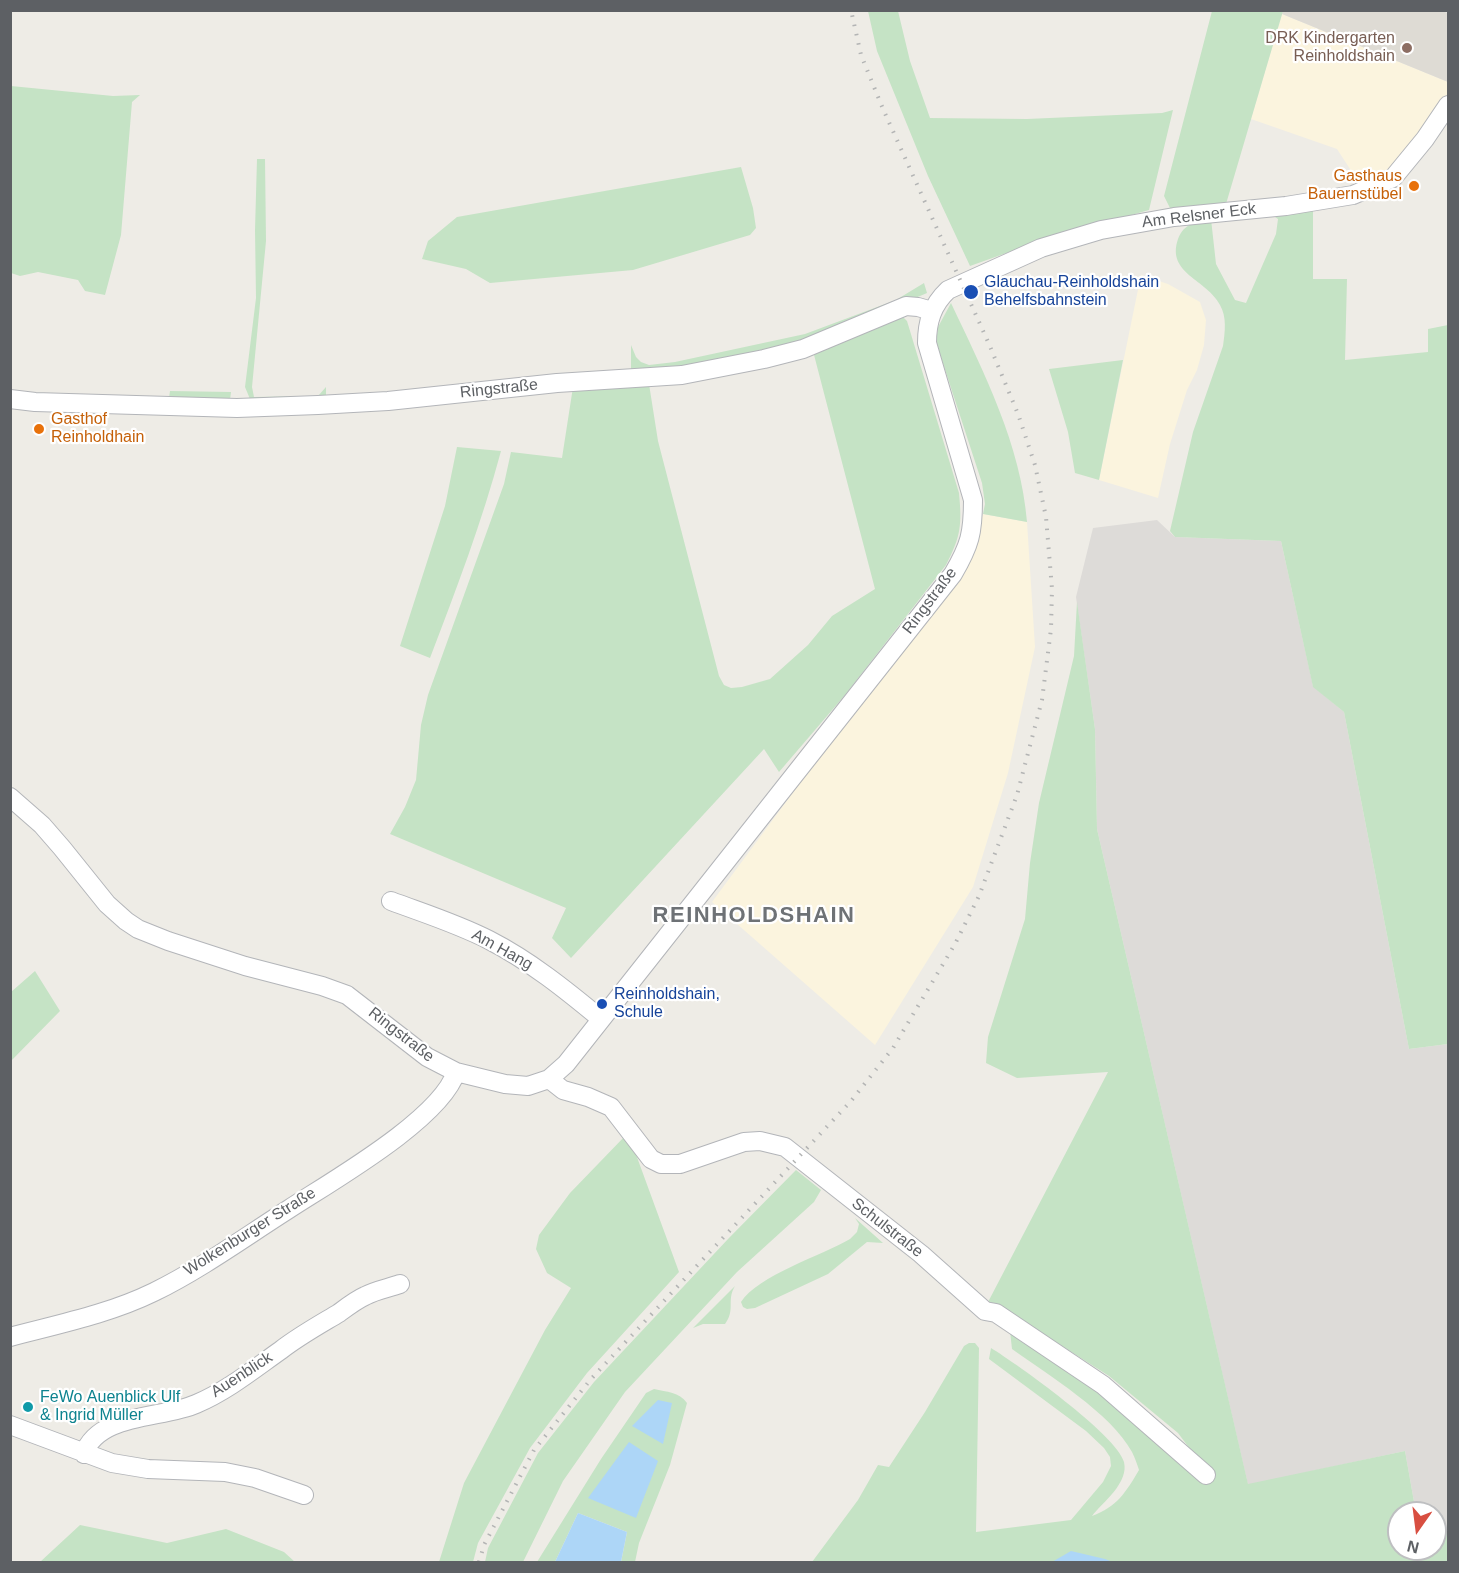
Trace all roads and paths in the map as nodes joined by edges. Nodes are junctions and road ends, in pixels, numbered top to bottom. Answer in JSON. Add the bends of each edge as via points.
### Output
{"nodes":[{"id":1,"x":1449,"y":105,"type":"edge"},
{"id":2,"x":932,"y":311,"type":"junction"},
{"id":3,"x":10,"y":399,"type":"edge"},
{"id":4,"x":10,"y":797,"type":"edge"},
{"id":5,"x":391,"y":901,"type":"dead end"},
{"id":6,"x":602,"y":1019,"type":"junction"},
{"id":7,"x":456,"y":1072,"type":"junction"},
{"id":8,"x":549,"y":1079,"type":"junction"},
{"id":9,"x":400,"y":1284,"type":"dead end"},
{"id":10,"x":10,"y":1336,"type":"edge"},
{"id":11,"x":10,"y":1425,"type":"edge"},
{"id":12,"x":84,"y":1454,"type":"junction"},
{"id":13,"x":1206,"y":1475,"type":"dead end"},
{"id":14,"x":304,"y":1496,"type":"dead end"}],
"edges":[{"from":1,"to":2,"type":"street","name":"Am Relsner Eck","via":[[1393,178],[1353,195],[1174,217],[1101,231],[1041,248],[948,290]]},
{"from":2,"to":3,"type":"street","name":"Ringstraße","via":[[906,306],[803,349],[682,375],[279,407]]},
{"from":2,"to":6,"type":"street","name":"Ringstraße","via":[[927,344],[973,500],[967,549],[953,574]]},
{"from":4,"to":7,"type":"street","name":"Ringstraße","via":[[42,825],[107,904],[126,921],[168,941],[347,995],[427,1057]]},
{"from":5,"to":6,"type":"street","name":"Am Hang","via":[[508,950]]},
{"from":6,"to":8,"type":"street","name":"Ringstraße"},
{"from":7,"to":8,"type":"street","name":"Ringstraße","via":[[519,1086],[537,1085]]},
{"from":7,"to":10,"type":"street","name":"Wolkenburger Straße","via":[[442,1096],[393,1141],[220,1254],[154,1292],[111,1309]]},
{"from":8,"to":13,"type":"street","name":"Schulstraße","via":[[563,1090],[611,1107],[651,1158],[661,1164],[680,1164],[744,1142],[785,1147],[921,1254],[985,1311],[996,1313],[1103,1385]]},
{"from":9,"to":12,"type":"street","name":"Auenblick","via":[[365,1296],[282,1348],[245,1377],[196,1404],[114,1425],[94,1437]]},
{"from":11,"to":12,"type":"street"},
{"from":12,"to":14,"type":"street","via":[[132,1467],[225,1472]]}]}
